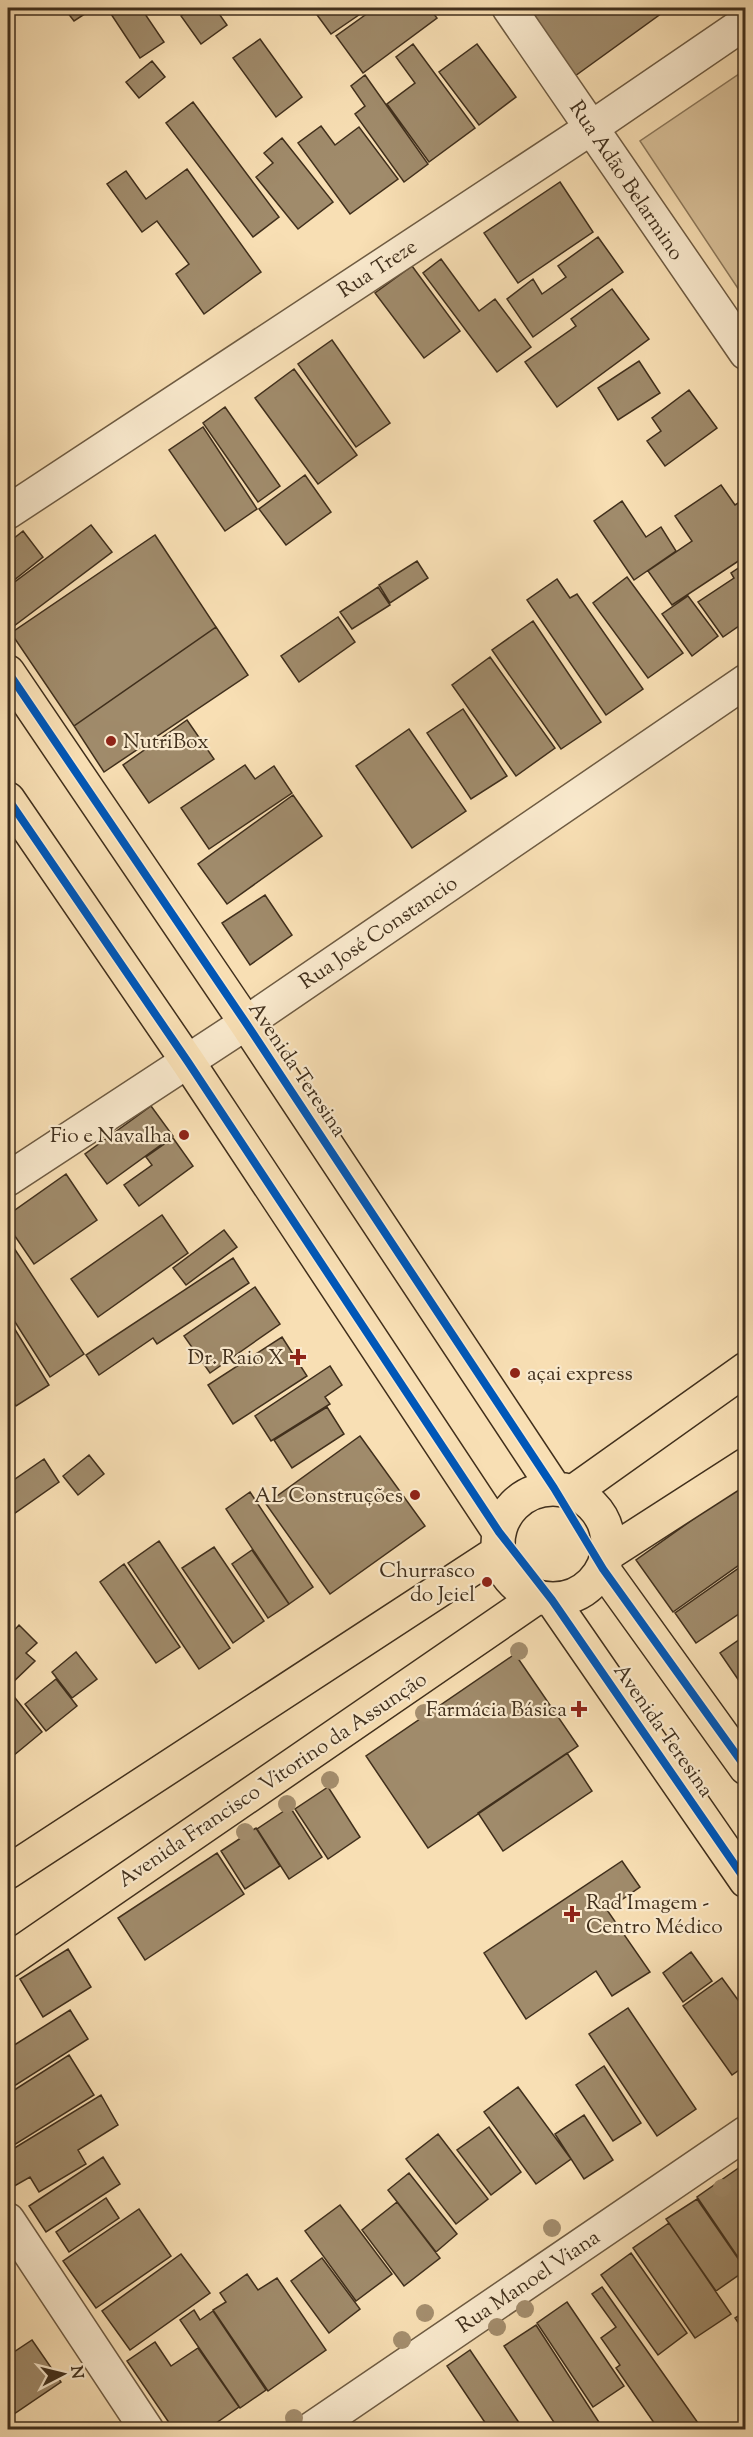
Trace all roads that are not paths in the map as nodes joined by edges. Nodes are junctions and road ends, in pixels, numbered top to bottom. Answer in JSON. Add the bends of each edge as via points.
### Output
{"nodes":[{"id":1,"x":509,"y":8,"type":"edge"},
{"id":2,"x":746,"y":22,"type":"edge"},
{"id":3,"x":591,"y":128,"type":"junction"},
{"id":4,"x":746,"y":353,"type":"edge"},
{"id":5,"x":8,"y":512,"type":"edge"},
{"id":6,"x":8,"y":672,"type":"edge"},
{"id":7,"x":746,"y":681,"type":"edge"},
{"id":8,"x":8,"y":799,"type":"edge"},
{"id":9,"x":246,"y":1023,"type":"junction"},
{"id":10,"x":188,"y":1062,"type":"junction"},
{"id":11,"x":8,"y":1179,"type":"edge"},
{"id":12,"x":746,"y":1369,"type":"edge"},
{"id":13,"x":746,"y":1465,"type":"edge"},
{"id":14,"x":564,"y":1490,"type":"junction"},
{"id":15,"x":498,"y":1542,"type":"junction"},
{"id":16,"x":606,"y":1561,"type":"junction"},
{"id":17,"x":544,"y":1599,"type":"junction"},
{"id":18,"x":746,"y":1768,"type":"edge"},
{"id":19,"x":8,"y":1872,"type":"edge"},
{"id":20,"x":746,"y":1881,"type":"edge"},
{"id":21,"x":8,"y":1961,"type":"edge"},
{"id":22,"x":746,"y":2133,"type":"edge"},
{"id":23,"x":8,"y":2220,"type":"edge"},
{"id":24,"x":147,"y":2430,"type":"edge"},
{"id":25,"x":310,"y":2430,"type":"edge"}],
"edges":[{"from":1,"to":3,"type":"street","name":"Rua Adão Belarmino"},
{"from":2,"to":3,"type":"street","name":"Rua Treze"},
{"from":3,"to":4,"type":"street","name":"Rua Adão Belarmino"},
{"from":3,"to":5,"type":"street","name":"Rua Treze"},
{"from":6,"to":9,"type":"main road","name":"Avenida Teresina"},
{"from":7,"to":9,"type":"street","name":"Rua José Constancio"},
{"from":8,"to":10,"type":"main road"},
{"from":9,"to":10,"type":"street","name":"Rua José Constancio"},
{"from":9,"to":14,"type":"main road","name":"Avenida Teresina"},
{"from":10,"to":11,"type":"street","name":"Rua José Constancio"},
{"from":10,"to":15,"type":"main road"},
{"from":12,"to":14,"type":"main road"},
{"from":13,"to":16,"type":"main road"},
{"from":14,"to":15,"type":"main road","via":[[536,1491],[519,1500],[506,1514]]},
{"from":14,"to":16,"type":"main road","via":[[589,1502],[602,1516],[608,1534]]},
{"from":15,"to":17,"type":"main road","via":[[502,1567],[511,1580],[522,1591]]},
{"from":15,"to":19,"type":"main road"},
{"from":16,"to":17,"type":"main road","via":[[591,1586],[572,1597]]},
{"from":16,"to":18,"type":"main road","name":"Avenida Teresina"},
{"from":17,"to":20,"type":"main road","name":"Avenida Teresina"},
{"from":17,"to":21,"type":"main road","name":"Avenida Francisco Vitorino da Assunção"},
{"from":22,"to":25,"type":"street","name":"Rua Manoel Viana"},
{"from":23,"to":24,"type":"street"}]}
